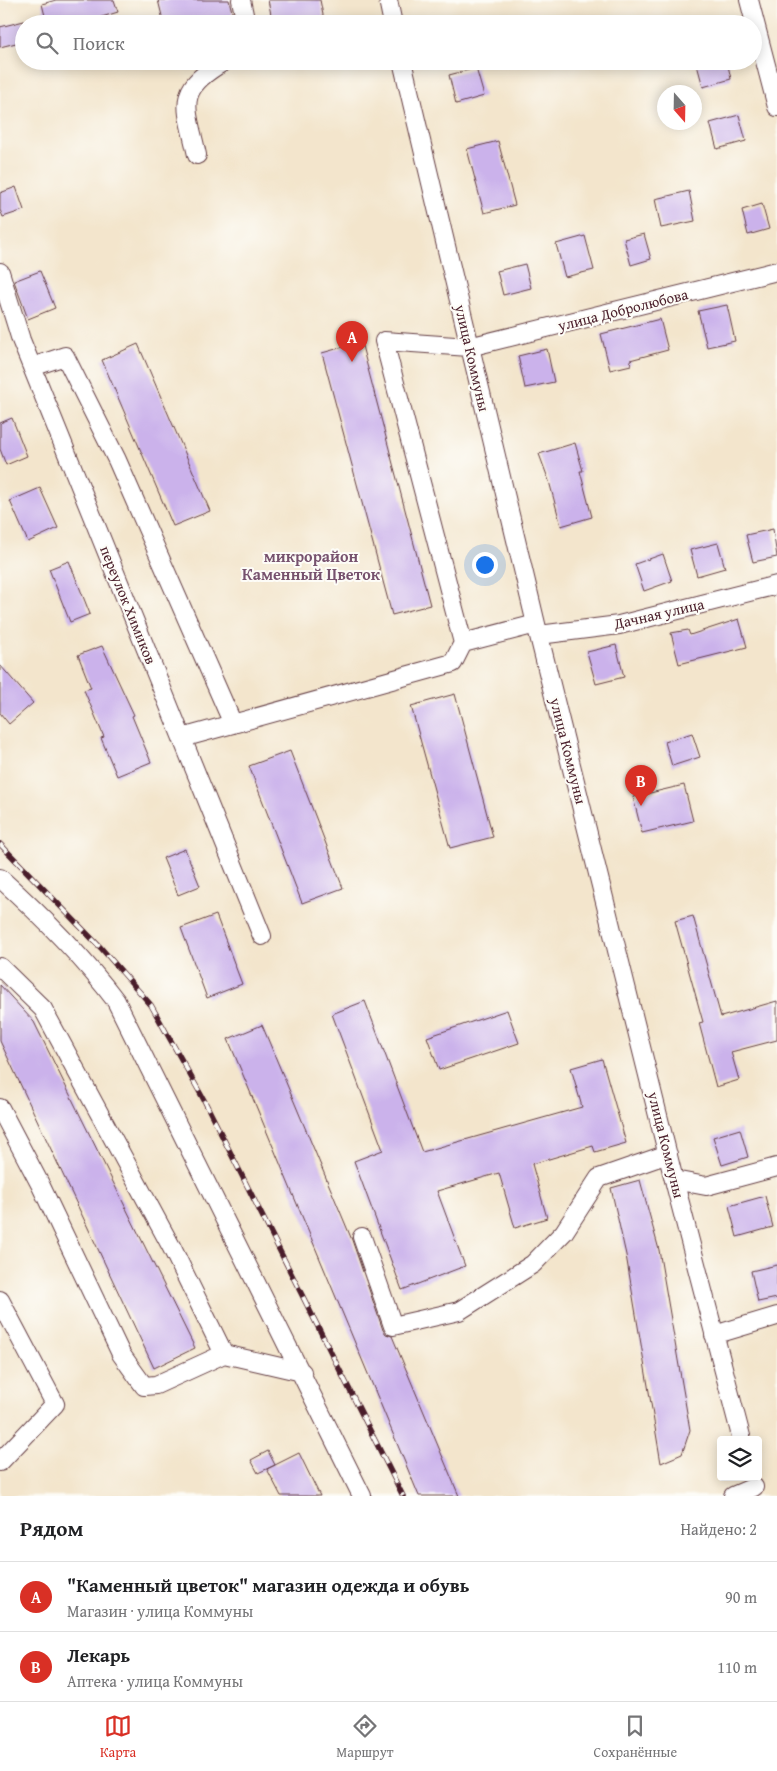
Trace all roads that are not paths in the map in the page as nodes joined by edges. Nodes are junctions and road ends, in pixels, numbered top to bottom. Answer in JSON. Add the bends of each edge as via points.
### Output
{"nodes":[{"id":1,"x":241,"y":0,"type":"edge"},
{"id":2,"x":388,"y":0,"type":"edge"},
{"id":3,"x":749,"y":0,"type":"edge"},
{"id":4,"x":244,"y":15,"type":"edge"},
{"id":5,"x":392,"y":15,"type":"edge"},
{"id":6,"x":753,"y":15,"type":"edge"},
{"id":7,"x":762,"y":50,"type":"edge"},
{"id":8,"x":212,"y":70,"type":"edge"},
{"id":9,"x":404,"y":70,"type":"edge"},
{"id":10,"x":777,"y":107,"type":"edge"},
{"id":11,"x":198,"y":155,"type":"dead end"},
{"id":12,"x":777,"y":271,"type":"edge"},
{"id":13,"x":0,"y":272,"type":"edge"},
{"id":14,"x":469,"y":347,"type":"junction"},
{"id":15,"x":32,"y":367,"type":"junction"},
{"id":16,"x":777,"y":586,"type":"edge"},
{"id":17,"x":538,"y":630,"type":"junction"},
{"id":18,"x":463,"y":643,"type":"junction"},
{"id":19,"x":233,"y":724,"type":"junction"},
{"id":20,"x":182,"y":738,"type":"junction"},
{"id":21,"x":0,"y":878,"type":"edge"},
{"id":22,"x":262,"y":936,"type":"dead end"},
{"id":23,"x":0,"y":967,"type":"edge"},
{"id":24,"x":0,"y":1108,"type":"edge"},
{"id":25,"x":668,"y":1154,"type":"junction"},
{"id":26,"x":777,"y":1167,"type":"edge"},
{"id":27,"x":674,"y":1180,"type":"junction"},
{"id":28,"x":362,"y":1237,"type":"dead end"},
{"id":29,"x":0,"y":1300,"type":"edge"},
{"id":30,"x":777,"y":1316,"type":"edge"},
{"id":31,"x":714,"y":1335,"type":"junction"},
{"id":32,"x":224,"y":1354,"type":"junction"},
{"id":33,"x":302,"y":1372,"type":"junction"},
{"id":34,"x":741,"y":1436,"type":"edge"},
{"id":35,"x":0,"y":1462,"type":"edge"},
{"id":36,"x":754,"y":1487,"type":"edge"},
{"id":37,"x":362,"y":1496,"type":"edge"},
{"id":38,"x":733,"y":1496,"type":"edge"}],
"edges":[{"from":1,"to":4,"type":"street"},
{"from":2,"to":5,"type":"street"},
{"from":3,"to":6,"type":"street"},
{"from":7,"to":10,"type":"street"},
{"from":8,"to":11,"type":"street","via":[[195,82],[187,95]]},
{"from":9,"to":14,"type":"street","name":"улица Коммуны"},
{"from":12,"to":14,"type":"street","name":"улица Добролюбова"},
{"from":13,"to":15,"type":"street","name":"переулок Химиков"},
{"from":14,"to":17,"type":"street","name":"улица Коммуны"},
{"from":14,"to":18,"type":"street","name":"улица Добролюбова","via":[[384,342]]},
{"from":15,"to":19,"type":"street","via":[[65,356],[117,460]]},
{"from":15,"to":20,"type":"street","name":"переулок Химиков"},
{"from":16,"to":17,"type":"street","name":"Дачная улица","via":[[619,625]]},
{"from":17,"to":18,"type":"street","name":"Дачная улица"},
{"from":17,"to":25,"type":"street","name":"улица Коммуны"},
{"from":18,"to":19,"type":"street","via":[[453,663]]},
{"from":19,"to":20,"type":"street"},
{"from":20,"to":22,"type":"street","name":"переулок Химиков"},
{"from":21,"to":33,"type":"street","via":[[92,970],[116,1001]]},
{"from":23,"to":32,"type":"street","via":[[43,1009],[172,1248]]},
{"from":24,"to":32,"type":"street","via":[[121,1354],[144,1386],[156,1385]]},
{"from":25,"to":27,"type":"street","name":"улица Коммуны"},
{"from":25,"to":28,"type":"street","via":[[599,1178],[564,1232],[534,1264],[460,1312],[393,1326]]},
{"from":26,"to":27,"type":"street","via":[[706,1186]]},
{"from":27,"to":31,"type":"street","name":"улица Коммуны"},
{"from":29,"to":35,"type":"street","via":[[55,1404]]},
{"from":30,"to":31,"type":"street"},
{"from":31,"to":34,"type":"street","name":"улица Коммуны"},
{"from":32,"to":33,"type":"street"},
{"from":33,"to":37,"type":"street"},
{"from":36,"to":38,"type":"street"}]}
